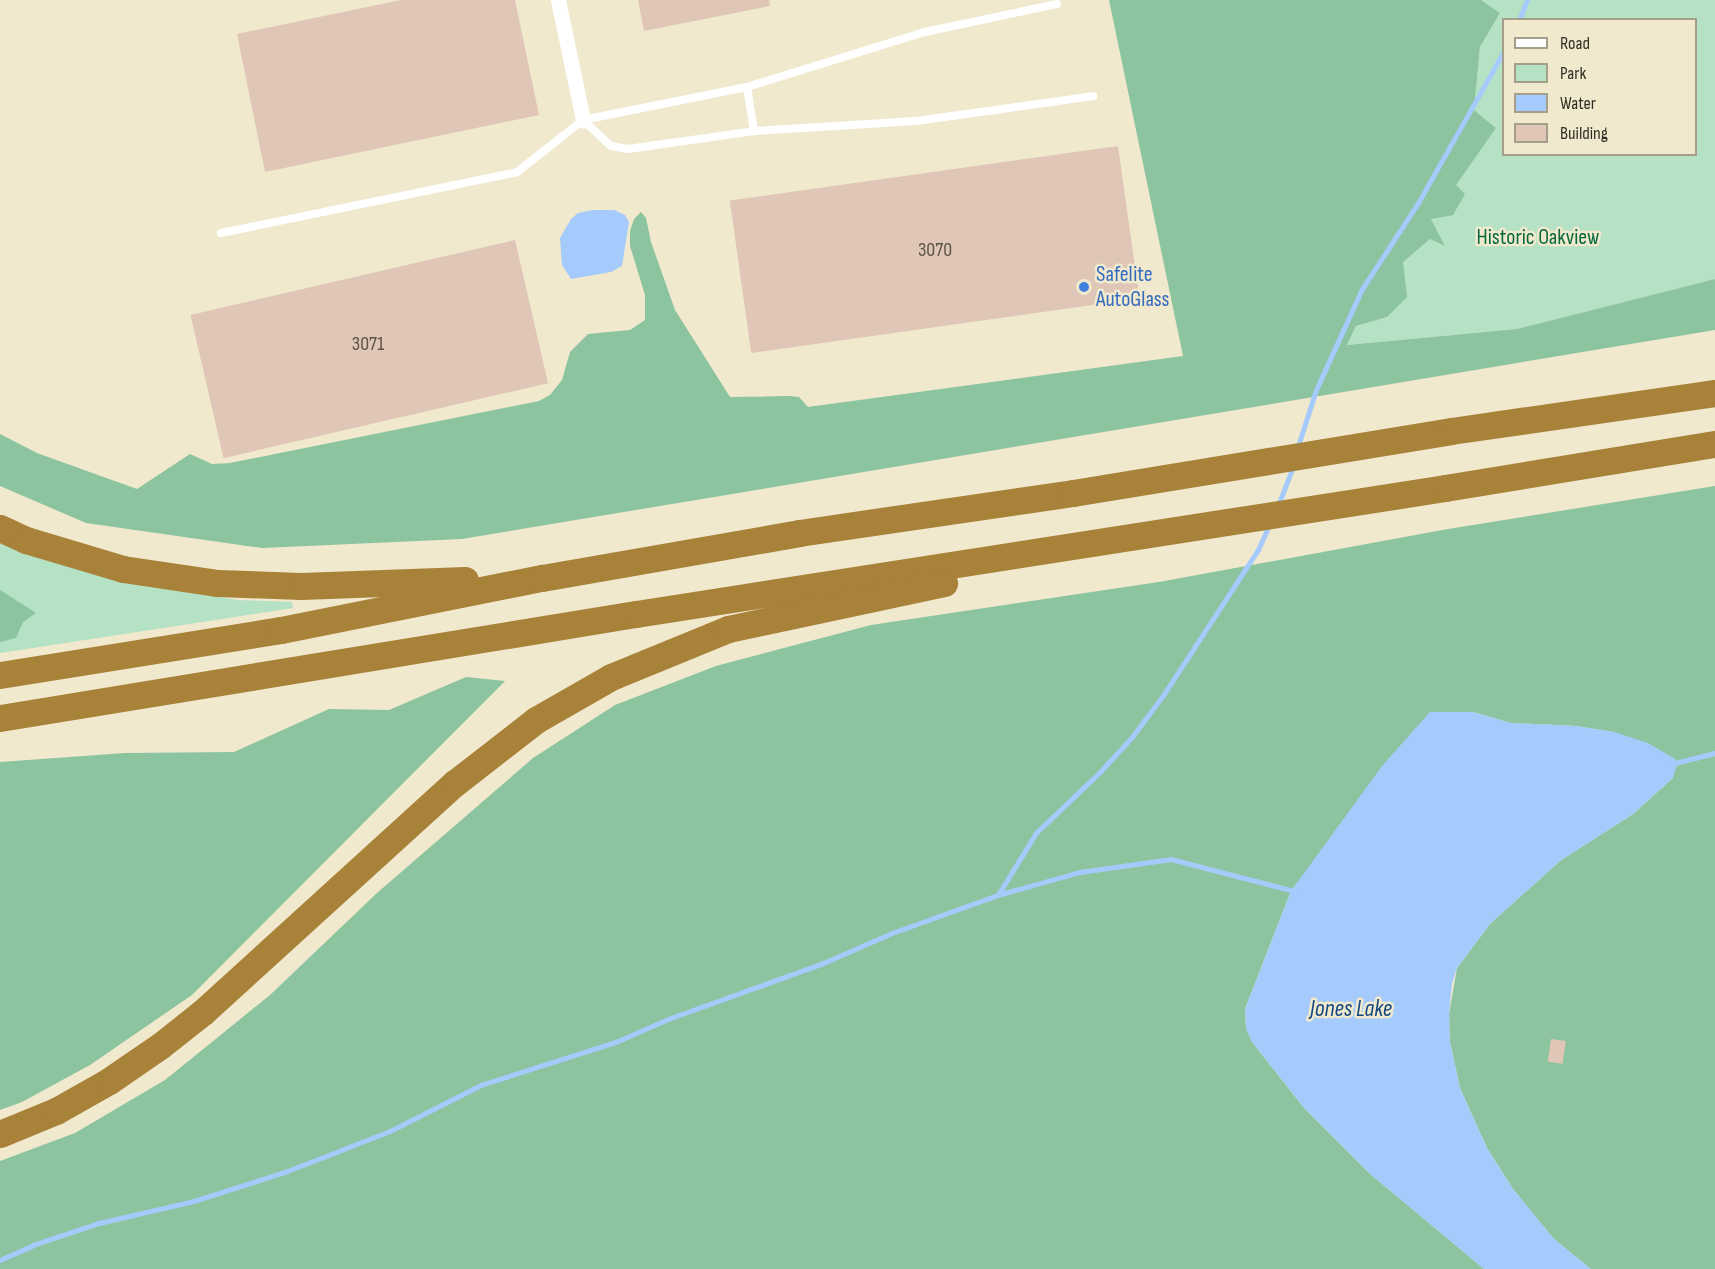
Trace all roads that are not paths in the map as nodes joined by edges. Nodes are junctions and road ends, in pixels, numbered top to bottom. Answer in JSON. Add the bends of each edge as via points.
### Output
{"nodes":[{"id":1,"x":558,"y":0,"type":"edge"},
{"id":2,"x":1057,"y":4,"type":"dead end"},
{"id":3,"x":747,"y":87,"type":"junction"},
{"id":4,"x":1093,"y":96,"type":"dead end"},
{"id":5,"x":583,"y":120,"type":"junction"},
{"id":6,"x":754,"y":131,"type":"junction"},
{"id":7,"x":221,"y":233,"type":"dead end"},
{"id":8,"x":1708,"y":394,"type":"edge"},
{"id":9,"x":1715,"y":444,"type":"edge"},
{"id":10,"x":0,"y":528,"type":"edge"},
{"id":11,"x":1006,"y":557,"type":"junction"},
{"id":12,"x":542,"y":578,"type":"junction"},
{"id":13,"x":0,"y":675,"type":"edge"},
{"id":14,"x":0,"y":718,"type":"edge"},
{"id":15,"x":0,"y":1134,"type":"edge"}],
"edges":[{"from":1,"to":5,"type":"street"},
{"from":2,"to":3,"type":"lane","via":[[925,32]]},
{"from":3,"to":5,"type":"lane"},
{"from":3,"to":6,"type":"lane"},
{"from":4,"to":6,"type":"lane","via":[[916,121]]},
{"from":5,"to":6,"type":"lane","via":[[611,146],[628,149]]},
{"from":5,"to":7,"type":"lane","via":[[518,172]]},
{"from":8,"to":12,"type":"highway","via":[[799,533]]},
{"from":9,"to":11,"type":"highway"},
{"from":10,"to":12,"type":"highway","via":[[26,540],[123,569],[218,583],[301,586]]},
{"from":11,"to":14,"type":"highway"},
{"from":11,"to":15,"type":"highway","via":[[942,584],[728,629],[611,677],[583,693],[536,720],[455,783],[203,1012],[160,1046],[65,1106]]},
{"from":12,"to":13,"type":"highway","via":[[281,630]]}]}
